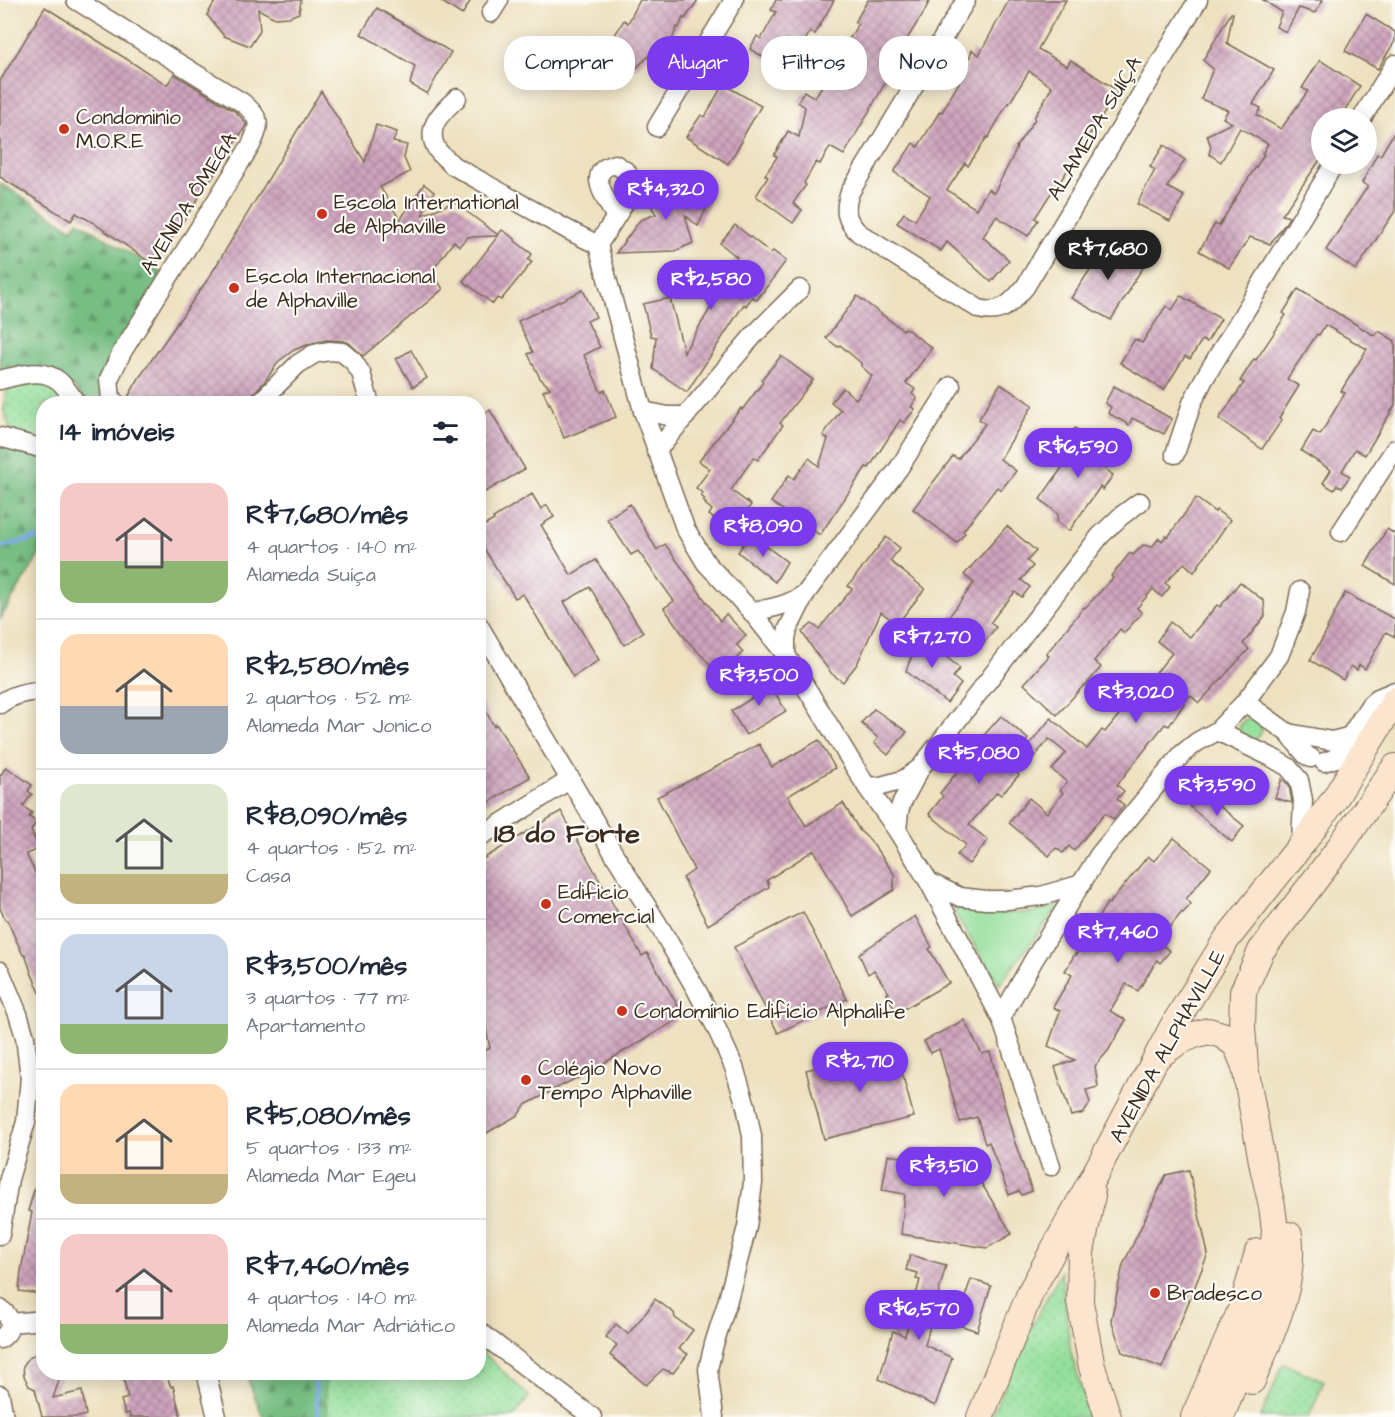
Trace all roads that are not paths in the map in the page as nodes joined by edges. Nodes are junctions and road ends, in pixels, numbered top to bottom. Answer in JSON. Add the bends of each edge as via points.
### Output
{"nodes":[{"id":1,"x":76,"y":0,"type":"edge"},
{"id":2,"x":734,"y":0,"type":"edge"},
{"id":3,"x":966,"y":0,"type":"edge"},
{"id":4,"x":1198,"y":0,"type":"edge"},
{"id":5,"x":1395,"y":64,"type":"edge"},
{"id":6,"x":457,"y":98,"type":"dead end"},
{"id":7,"x":1368,"y":108,"type":"edge"},
{"id":8,"x":657,"y":127,"type":"dead end"},
{"id":9,"x":1328,"y":174,"type":"edge"},
{"id":10,"x":615,"y":216,"type":"dead end"},
{"id":11,"x":598,"y":245,"type":"junction"},
{"id":12,"x":800,"y":289,"type":"dead end"},
{"id":13,"x":0,"y":380,"type":"edge"},
{"id":14,"x":951,"y":386,"type":"dead end"},
{"id":15,"x":71,"y":396,"type":"edge"},
{"id":16,"x":111,"y":396,"type":"edge"},
{"id":17,"x":266,"y":396,"type":"edge"},
{"id":18,"x":368,"y":396,"type":"edge"},
{"id":19,"x":643,"y":411,"type":"junction"},
{"id":20,"x":686,"y":416,"type":"junction"},
{"id":21,"x":2,"y":435,"type":"edge"},
{"id":22,"x":36,"y":446,"type":"edge"},
{"id":23,"x":1395,"y":449,"type":"edge"},
{"id":24,"x":656,"y":451,"type":"junction"},
{"id":25,"x":1175,"y":454,"type":"dead end"},
{"id":26,"x":1140,"y":502,"type":"dead end"},
{"id":27,"x":1341,"y":532,"type":"dead end"},
{"id":28,"x":1300,"y":591,"type":"dead end"},
{"id":29,"x":806,"y":593,"type":"junction"},
{"id":30,"x":751,"y":611,"type":"junction"},
{"id":31,"x":486,"y":637,"type":"edge"},
{"id":32,"x":786,"y":656,"type":"junction"},
{"id":33,"x":36,"y":691,"type":"edge"},
{"id":34,"x":1395,"y":691,"type":"edge"},
{"id":35,"x":1395,"y":699,"type":"edge"},
{"id":36,"x":1245,"y":702,"type":"junction"},
{"id":37,"x":0,"y":704,"type":"edge"},
{"id":38,"x":1217,"y":730,"type":"junction"},
{"id":39,"x":1284,"y":731,"type":"junction"},
{"id":40,"x":1352,"y":736,"type":"junction"},
{"id":41,"x":1263,"y":753,"type":"junction"},
{"id":42,"x":921,"y":766,"type":"junction"},
{"id":43,"x":1395,"y":767,"type":"edge"},
{"id":44,"x":571,"y":779,"type":"junction"},
{"id":45,"x":867,"y":787,"type":"junction"},
{"id":46,"x":897,"y":830,"type":"junction"},
{"id":47,"x":486,"y":833,"type":"edge"},
{"id":48,"x":1301,"y":845,"type":"junction"},
{"id":49,"x":929,"y":882,"type":"junction"},
{"id":50,"x":1082,"y":884,"type":"junction"},
{"id":51,"x":0,"y":971,"type":"edge"},
{"id":52,"x":1001,"y":1018,"type":"junction"},
{"id":53,"x":1158,"y":1056,"type":"junction"},
{"id":54,"x":1245,"y":1067,"type":"junction"},
{"id":55,"x":1258,"y":1134,"type":"junction"},
{"id":56,"x":1051,"y":1166,"type":"dead end"},
{"id":57,"x":1095,"y":1174,"type":"junction"},
{"id":58,"x":1272,"y":1206,"type":"junction"},
{"id":59,"x":0,"y":1235,"type":"edge"},
{"id":60,"x":5,"y":1316,"type":"edge"},
{"id":61,"x":36,"y":1319,"type":"edge"},
{"id":62,"x":486,"y":1337,"type":"edge"},
{"id":63,"x":0,"y":1339,"type":"edge"},
{"id":64,"x":208,"y":1380,"type":"edge"},
{"id":65,"x":0,"y":1395,"type":"edge"},
{"id":66,"x":1108,"y":1415,"type":"edge"},
{"id":67,"x":4,"y":1417,"type":"edge"},
{"id":68,"x":217,"y":1417,"type":"edge"},
{"id":69,"x":592,"y":1417,"type":"edge"},
{"id":70,"x":714,"y":1417,"type":"edge"},
{"id":71,"x":980,"y":1417,"type":"edge"},
{"id":72,"x":1194,"y":1417,"type":"edge"},
{"id":73,"x":1221,"y":1417,"type":"edge"},
{"id":74,"x":1237,"y":1417,"type":"edge"}],
"edges":[{"from":1,"to":16,"type":"street","name":"AVENIDA ÔMEGA","via":[[243,103],[257,120],[258,130],[118,361],[109,379]]},
{"from":2,"to":8,"type":"street"},
{"from":3,"to":4,"type":"street","name":"ALAMEDA SUÍÇA","via":[[846,204],[851,226],[859,233],[989,312],[1013,300],[1025,286]]},
{"from":5,"to":7,"type":"street"},
{"from":6,"to":11,"type":"street","via":[[434,124],[433,138],[438,150],[452,165]]},
{"from":9,"to":25,"type":"street","via":[[1204,379]]},
{"from":10,"to":11,"type":"street"},
{"from":11,"to":19,"type":"street"},
{"from":12,"to":20,"type":"street","via":[[753,336]]},
{"from":13,"to":15,"type":"street","via":[[41,373],[61,382]]},
{"from":14,"to":29,"type":"street","via":[[899,468]]},
{"from":17,"to":18,"type":"street","via":[[297,364],[314,354],[334,351],[353,361]]},
{"from":19,"to":20,"type":"street"},
{"from":19,"to":24,"type":"street"},
{"from":20,"to":24,"type":"street"},
{"from":21,"to":22,"type":"street"},
{"from":23,"to":27,"type":"street"},
{"from":24,"to":30,"type":"street","via":[[690,537],[706,563]]},
{"from":26,"to":42,"type":"street","via":[[1100,536]]},
{"from":28,"to":36,"type":"street","via":[[1279,656]]},
{"from":29,"to":30,"type":"street","via":[[779,607]]},
{"from":29,"to":32,"type":"street","via":[[788,629]]},
{"from":30,"to":32,"type":"street"},
{"from":31,"to":44,"type":"street"},
{"from":32,"to":45,"type":"street"},
{"from":33,"to":37,"type":"street","via":[[15,695]]},
{"from":34,"to":40,"type":"street","via":[[1370,705]]},
{"from":35,"to":48,"type":"main road","name":"AVENIDA ALPHAVILLE","via":[[1334,800]]},
{"from":36,"to":38,"type":"street"},
{"from":36,"to":39,"type":"street"},
{"from":38,"to":41,"type":"street"},
{"from":38,"to":50,"type":"street","via":[[1182,754],[1099,855]]},
{"from":39,"to":40,"type":"street","via":[[1332,741]]},
{"from":39,"to":40,"type":"street","via":[[1306,755],[1318,760],[1336,758]]},
{"from":39,"to":41,"type":"street"},
{"from":41,"to":48,"type":"street","via":[[1288,767],[1299,780],[1303,800]]},
{"from":42,"to":45,"type":"street","via":[[903,780]]},
{"from":42,"to":46,"type":"street","via":[[902,802]]},
{"from":43,"to":54,"type":"main road","name":"AVENIDA ALPHAVILLE","via":[[1261,951],[1244,992]]},
{"from":44,"to":47,"type":"street"},
{"from":44,"to":70,"type":"street","via":[[696,989],[734,1067],[746,1106],[752,1136],[753,1183],[747,1227],[708,1369]]},
{"from":45,"to":46,"type":"street"},
{"from":46,"to":49,"type":"street"},
{"from":48,"to":53,"type":"main road","name":"AVENIDA ALPHAVILLE","via":[[1226,940]]},
{"from":49,"to":50,"type":"street","via":[[960,897],[986,900],[1041,896]]},
{"from":49,"to":52,"type":"street"},
{"from":50,"to":52,"type":"street"},
{"from":51,"to":59,"type":"street","via":[[25,1037],[30,1077],[27,1122],[9,1179]]},
{"from":52,"to":56,"type":"street"},
{"from":53,"to":54,"type":"main road","via":[[1178,1042],[1208,1031],[1236,1045]]},
{"from":53,"to":57,"type":"main road","name":"AVENIDA ALPHAVILLE"},
{"from":54,"to":55,"type":"main road","name":"AVENIDA ALPHAVILLE"},
{"from":55,"to":58,"type":"main road","name":"AVENIDA ALPHAVILLE"},
{"from":55,"to":74,"type":"main road","via":[[1284,1203],[1290,1247],[1288,1280],[1275,1327]]},
{"from":57,"to":66,"type":"main road","via":[[1081,1252],[1080,1302],[1092,1367]]},
{"from":57,"to":71,"type":"main road","name":"AVENIDA ALPHAVILLE","via":[[1031,1291]]},
{"from":58,"to":72,"type":"main road","via":[[1243,1305]]},
{"from":58,"to":73,"type":"main road","name":"AVENIDA ALPHAVILLE","via":[[1275,1231],[1263,1301]]},
{"from":60,"to":61,"type":"street"},
{"from":60,"to":63,"type":"street","via":[[8,1332]]},
{"from":62,"to":69,"type":"street"},
{"from":64,"to":68,"type":"street"},
{"from":65,"to":67,"type":"street"}]}
